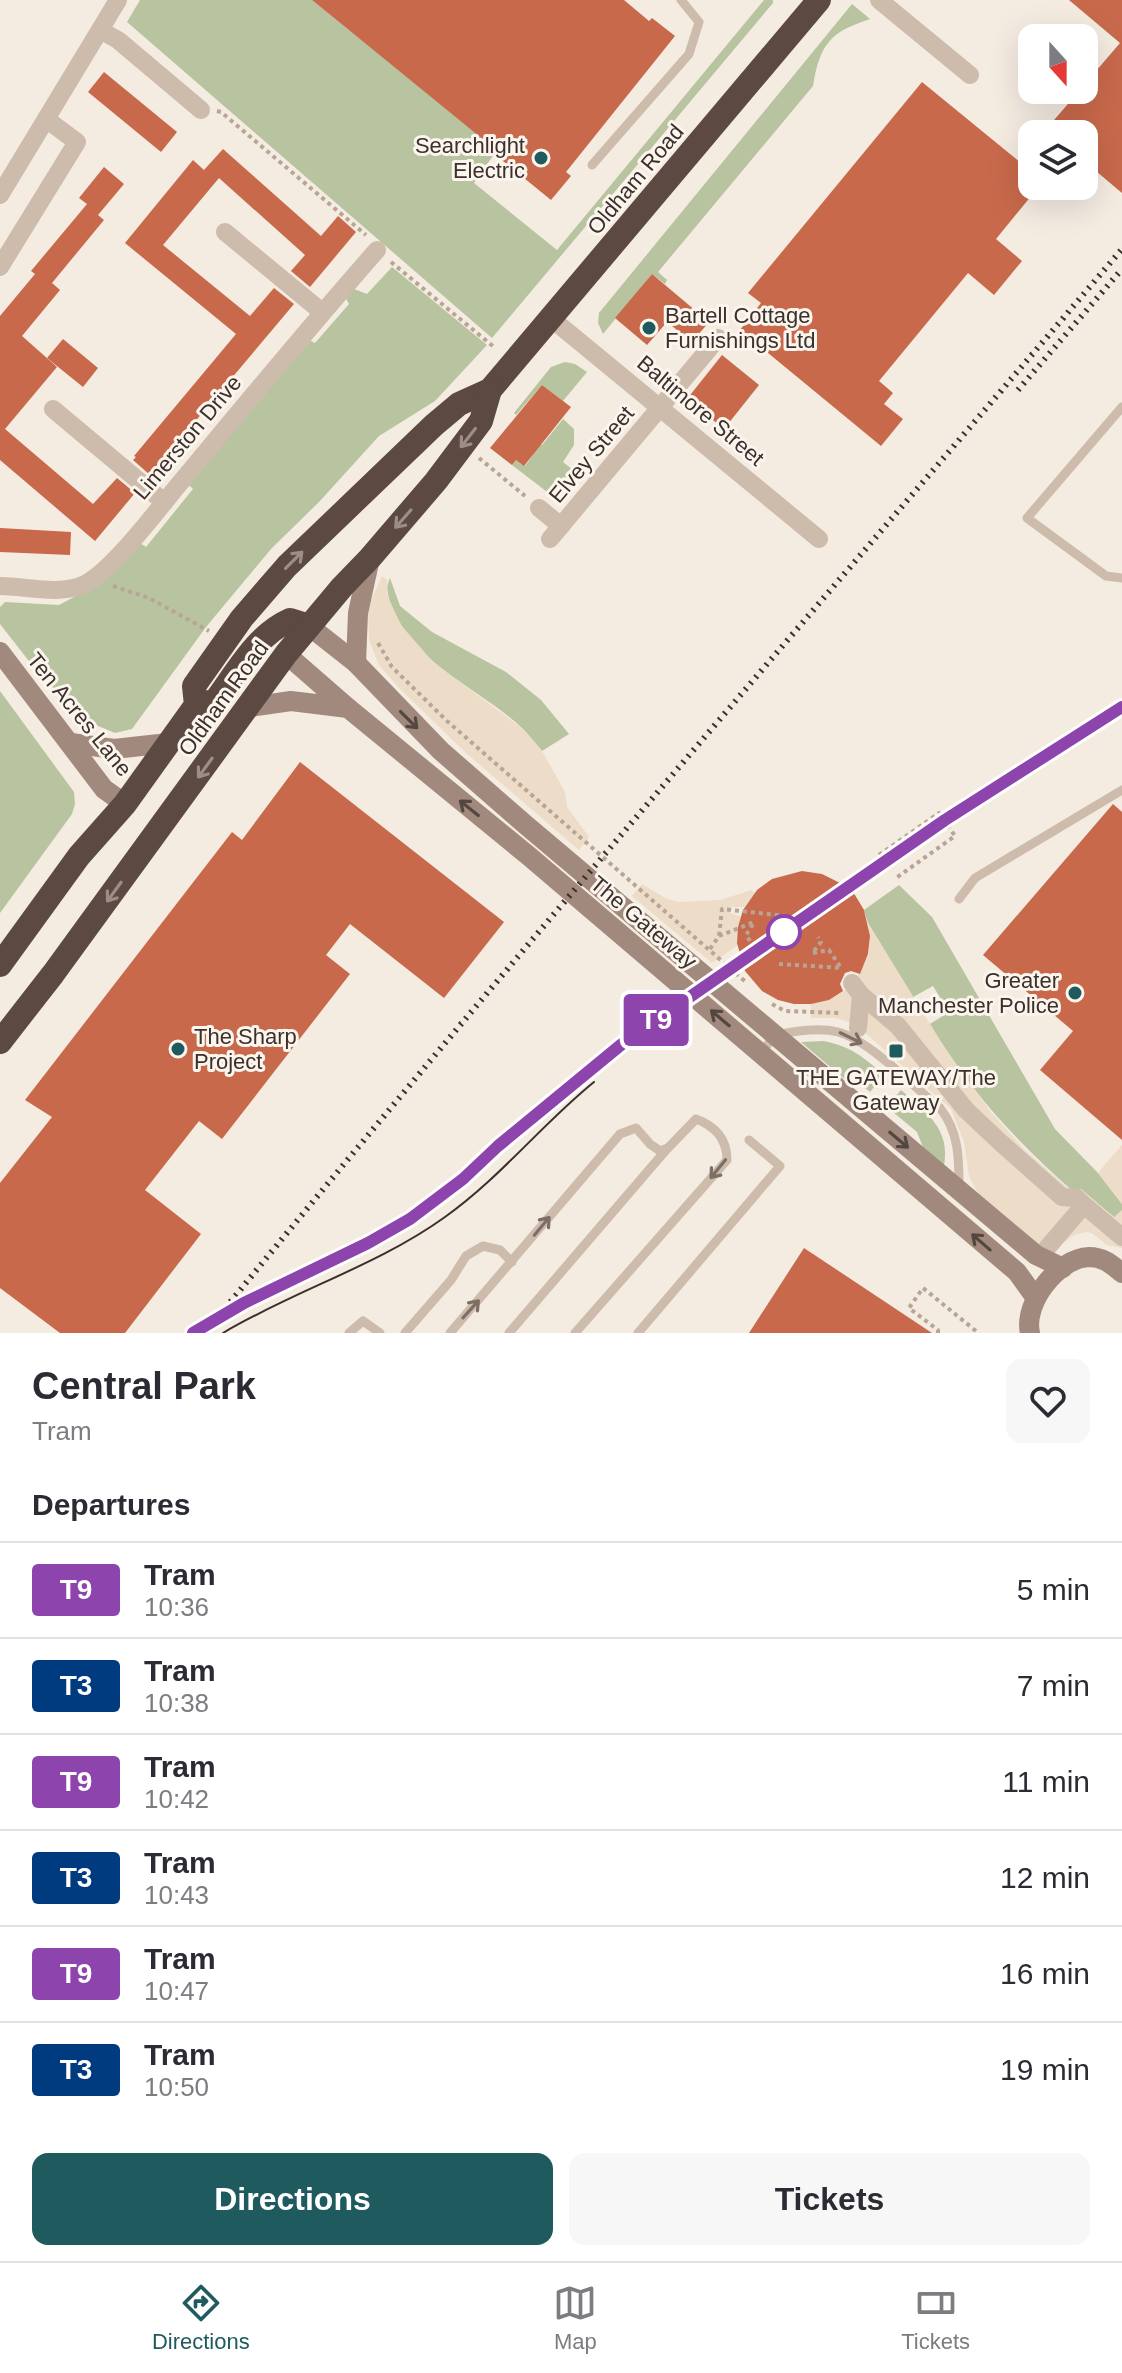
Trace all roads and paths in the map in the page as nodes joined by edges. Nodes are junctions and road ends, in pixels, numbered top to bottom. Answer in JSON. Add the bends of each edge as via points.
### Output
{"nodes":[{"id":1,"x":118,"y":0,"type":"edge"},
{"id":2,"x":681,"y":0,"type":"edge"},
{"id":3,"x":819,"y":0,"type":"edge"},
{"id":4,"x":879,"y":0,"type":"edge"},
{"id":5,"x":100,"y":30,"type":"junction"},
{"id":6,"x":970,"y":75,"type":"dead end"},
{"id":7,"x":201,"y":110,"type":"joint"},
{"id":8,"x":46,"y":119,"type":"junction"},
{"id":9,"x":592,"y":165,"type":"dead end"},
{"id":10,"x":0,"y":195,"type":"edge"},
{"id":11,"x":225,"y":232,"type":"dead end"},
{"id":12,"x":377,"y":250,"type":"junction"},
{"id":13,"x":0,"y":267,"type":"edge"},
{"id":14,"x":322,"y":312,"type":"junction"},
{"id":15,"x":552,"y":319,"type":"junction"},
{"id":16,"x":718,"y":338,"type":"dead end"},
{"id":17,"x":494,"y":347,"type":"dead end"},
{"id":18,"x":490,"y":390,"type":"junction"},
{"id":19,"x":661,"y":407,"type":"junction"},
{"id":20,"x":1122,"y":407,"type":"edge"},
{"id":21,"x":53,"y":409,"type":"dead end"},
{"id":22,"x":475,"y":456,"type":"dead end"},
{"id":23,"x":164,"y":502,"type":"junction"},
{"id":24,"x":539,"y":508,"type":"joint"},
{"id":25,"x":819,"y":539,"type":"dead end"},
{"id":26,"x":370,"y":558,"type":"junction"},
{"id":27,"x":98,"y":576,"type":"junction"},
{"id":28,"x":1122,"y":578,"type":"edge"},
{"id":29,"x":0,"y":586,"type":"edge"},
{"id":30,"x":242,"y":618,"type":"junction"},
{"id":31,"x":309,"y":626,"type":"junction"},
{"id":32,"x":209,"y":631,"type":"dead end"},
{"id":33,"x":376,"y":632,"type":"dead end"},
{"id":34,"x":264,"y":636,"type":"junction"},
{"id":35,"x":0,"y":652,"type":"edge"},
{"id":36,"x":286,"y":654,"type":"junction"},
{"id":37,"x":356,"y":663,"type":"junction"},
{"id":38,"x":196,"y":705,"type":"junction"},
{"id":39,"x":250,"y":707,"type":"junction"},
{"id":40,"x":348,"y":708,"type":"junction"},
{"id":41,"x":71,"y":743,"type":"junction"},
{"id":42,"x":168,"y":743,"type":"junction"},
{"id":43,"x":1122,"y":790,"type":"edge"},
{"id":44,"x":125,"y":804,"type":"junction"},
{"id":45,"x":159,"y":829,"type":"junction"},
{"id":46,"x":879,"y":855,"type":"dead end"},
{"id":47,"x":896,"y":878,"type":"dead end"},
{"id":48,"x":959,"y":899,"type":"dead end"},
{"id":49,"x":786,"y":916,"type":"dead end"},
{"id":50,"x":719,"y":936,"type":"junction"},
{"id":51,"x":818,"y":937,"type":"dead end"},
{"id":52,"x":750,"y":941,"type":"dead end"},
{"id":53,"x":710,"y":949,"type":"junction"},
{"id":54,"x":779,"y":964,"type":"dead end"},
{"id":55,"x":0,"y":965,"type":"edge"},
{"id":56,"x":753,"y":988,"type":"dead end"},
{"id":57,"x":854,"y":997,"type":"junction"},
{"id":58,"x":764,"y":998,"type":"dead end"},
{"id":59,"x":775,"y":1035,"type":"junction"},
{"id":60,"x":0,"y":1042,"type":"edge"},
{"id":61,"x":761,"y":1053,"type":"junction"},
{"id":62,"x":749,"y":1140,"type":"dead end"},
{"id":63,"x":668,"y":1148,"type":"junction"},
{"id":64,"x":959,"y":1191,"type":"junction"},
{"id":65,"x":1084,"y":1205,"type":"junction"},
{"id":66,"x":1122,"y":1237,"type":"edge"},
{"id":67,"x":1047,"y":1248,"type":"dead end"},
{"id":68,"x":512,"y":1262,"type":"junction"},
{"id":69,"x":1063,"y":1268,"type":"junction"},
{"id":70,"x":1122,"y":1273,"type":"edge"},
{"id":71,"x":1035,"y":1297,"type":"junction"},
{"id":72,"x":976,"y":1331,"type":"dead end"},
{"id":73,"x":349,"y":1333,"type":"edge"},
{"id":74,"x":380,"y":1333,"type":"edge"},
{"id":75,"x":405,"y":1333,"type":"edge"},
{"id":76,"x":450,"y":1333,"type":"edge"},
{"id":77,"x":509,"y":1333,"type":"edge"},
{"id":78,"x":575,"y":1333,"type":"edge"},
{"id":79,"x":638,"y":1333,"type":"edge"},
{"id":80,"x":938,"y":1333,"type":"edge"},
{"id":81,"x":1030,"y":1333,"type":"edge"}],
"edges":[{"from":1,"to":5,"type":"street"},
{"from":2,"to":9,"type":"lane","via":[[699,22],[689,54]]},
{"from":3,"to":15,"type":"highway","name":"Oldham Road"},
{"from":4,"to":6,"type":"street"},
{"from":5,"to":7,"type":"street"},
{"from":5,"to":8,"type":"street"},
{"from":7,"to":12,"type":"path","via":[[221,112]]},
{"from":8,"to":10,"type":"street"},
{"from":8,"to":13,"type":"street","via":[[77,142]]},
{"from":11,"to":14,"type":"street"},
{"from":12,"to":14,"type":"street","name":"Limerston Drive"},
{"from":12,"to":17,"type":"path"},
{"from":14,"to":23,"type":"street","name":"Limerston Drive"},
{"from":15,"to":18,"type":"highway","name":"Oldham Road"},
{"from":15,"to":19,"type":"street","name":"Baltimore Street"},
{"from":16,"to":19,"type":"street","name":"Elvey Street"},
{"from":18,"to":26,"type":"highway","name":"Oldham Road","one_way":true,"via":[[481,421]]},
{"from":30,"to":18,"type":"highway","name":"Oldham Road","one_way":true,"via":[[287,566],[434,425],[459,404]]},
{"from":19,"to":24,"type":"street","name":"Elvey Street","via":[[555,533]]},
{"from":19,"to":25,"type":"street","name":"Baltimore Street"},
{"from":20,"to":28,"type":"lane","via":[[1027,518],[1106,576]]},
{"from":21,"to":23,"type":"street"},
{"from":22,"to":24,"type":"path"},
{"from":23,"to":27,"type":"street","name":"Limerston Drive"},
{"from":26,"to":31,"type":"highway","name":"Oldham Road"},
{"from":26,"to":37,"type":"street","via":[[358,613]]},
{"from":27,"to":29,"type":"street","name":"Limerston Drive","via":[[61,589]]},
{"from":27,"to":32,"type":"path"},
{"from":30,"to":34,"type":"highway"},
{"from":30,"to":38,"type":"highway","name":"Oldham Road","via":[[194,686]]},
{"from":31,"to":34,"type":"highway","via":[[290,620]]},
{"from":31,"to":36,"type":"highway","name":"Oldham Road"},
{"from":31,"to":37,"type":"street","name":"The Gateway"},
{"from":33,"to":53,"type":"path","name":"The Gateway","via":[[392,667],[447,721]]},
{"from":34,"to":36,"type":"highway"},
{"from":34,"to":38,"type":"highway","via":[[215,701]]},
{"from":35,"to":41,"type":"street","name":"Ten Acres Lane"},
{"from":36,"to":39,"type":"highway","name":"Oldham Road"},
{"from":36,"to":40,"type":"street","name":"The Gateway"},
{"from":37,"to":59,"type":"street","name":"The Gateway","one_way":true,"via":[[441,751]]},
{"from":38,"to":42,"type":"highway","name":"Oldham Road"},
{"from":39,"to":40,"type":"street","via":[[291,701]]},
{"from":39,"to":45,"type":"highway","name":"Oldham Road","one_way":true},
{"from":61,"to":40,"type":"street","name":"The Gateway","one_way":true},
{"from":41,"to":42,"type":"street","via":[[114,749]]},
{"from":41,"to":44,"type":"street","name":"Ten Acres Lane","via":[[104,789]]},
{"from":42,"to":44,"type":"highway","name":"Oldham Road"},
{"from":43,"to":48,"type":"lane","via":[[975,878]]},
{"from":44,"to":45,"type":"highway"},
{"from":44,"to":55,"type":"highway","name":"Oldham Road","via":[[79,856]]},
{"from":45,"to":60,"type":"highway","name":"Oldham Road","one_way":true},
{"from":46,"to":47,"type":"path","via":[[939,813],[945,820],[955,836]]},
{"from":49,"to":50,"type":"path","via":[[722,909]]},
{"from":50,"to":52,"type":"path","via":[[754,922],[746,935]]},
{"from":50,"to":53,"type":"path"},
{"from":51,"to":57,"type":"path","via":[[821,942],[813,953],[829,950]]},
{"from":53,"to":56,"type":"path","name":"The Gateway"},
{"from":54,"to":57,"type":"path"},
{"from":57,"to":58,"type":"path","via":[[824,1013],[785,1011]]},
{"from":57,"to":65,"type":"street","via":[[898,1026],[966,1110],[1000,1142],[1062,1197],[1077,1198]]},
{"from":59,"to":61,"type":"lane"},
{"from":59,"to":64,"type":"street","name":"The Gateway","one_way":true},
{"from":59,"to":64,"type":"lane","one_way":true,"via":[[844,1034],[861,1042],[940,1108],[952,1126]]},
{"from":71,"to":61,"type":"street","name":"The Gateway","one_way":true,"via":[[1017,1272]]},
{"from":62,"to":79,"type":"lane","via":[[780,1166]]},
{"from":68,"to":63,"type":"lane","one_way":true,"via":[[620,1134],[636,1128],[660,1151]]},
{"from":63,"to":77,"type":"lane"},
{"from":63,"to":78,"type":"lane","one_way":true,"via":[[696,1119],[709,1124],[727,1146],[727,1160]]},
{"from":64,"to":69,"type":"street","name":"The Gateway","via":[[1036,1255]]},
{"from":65,"to":66,"type":"street"},
{"from":65,"to":67,"type":"street"},
{"from":68,"to":75,"type":"lane","via":[[500,1250],[483,1246],[466,1256]]},
{"from":76,"to":68,"type":"lane","one_way":true},
{"from":69,"to":70,"type":"street","via":[[1091,1257]]},
{"from":69,"to":71,"type":"street"},
{"from":71,"to":81,"type":"street"},
{"from":72,"to":80,"type":"path","via":[[923,1288],[909,1308]]},
{"from":73,"to":74,"type":"lane","via":[[363,1321]]}]}
